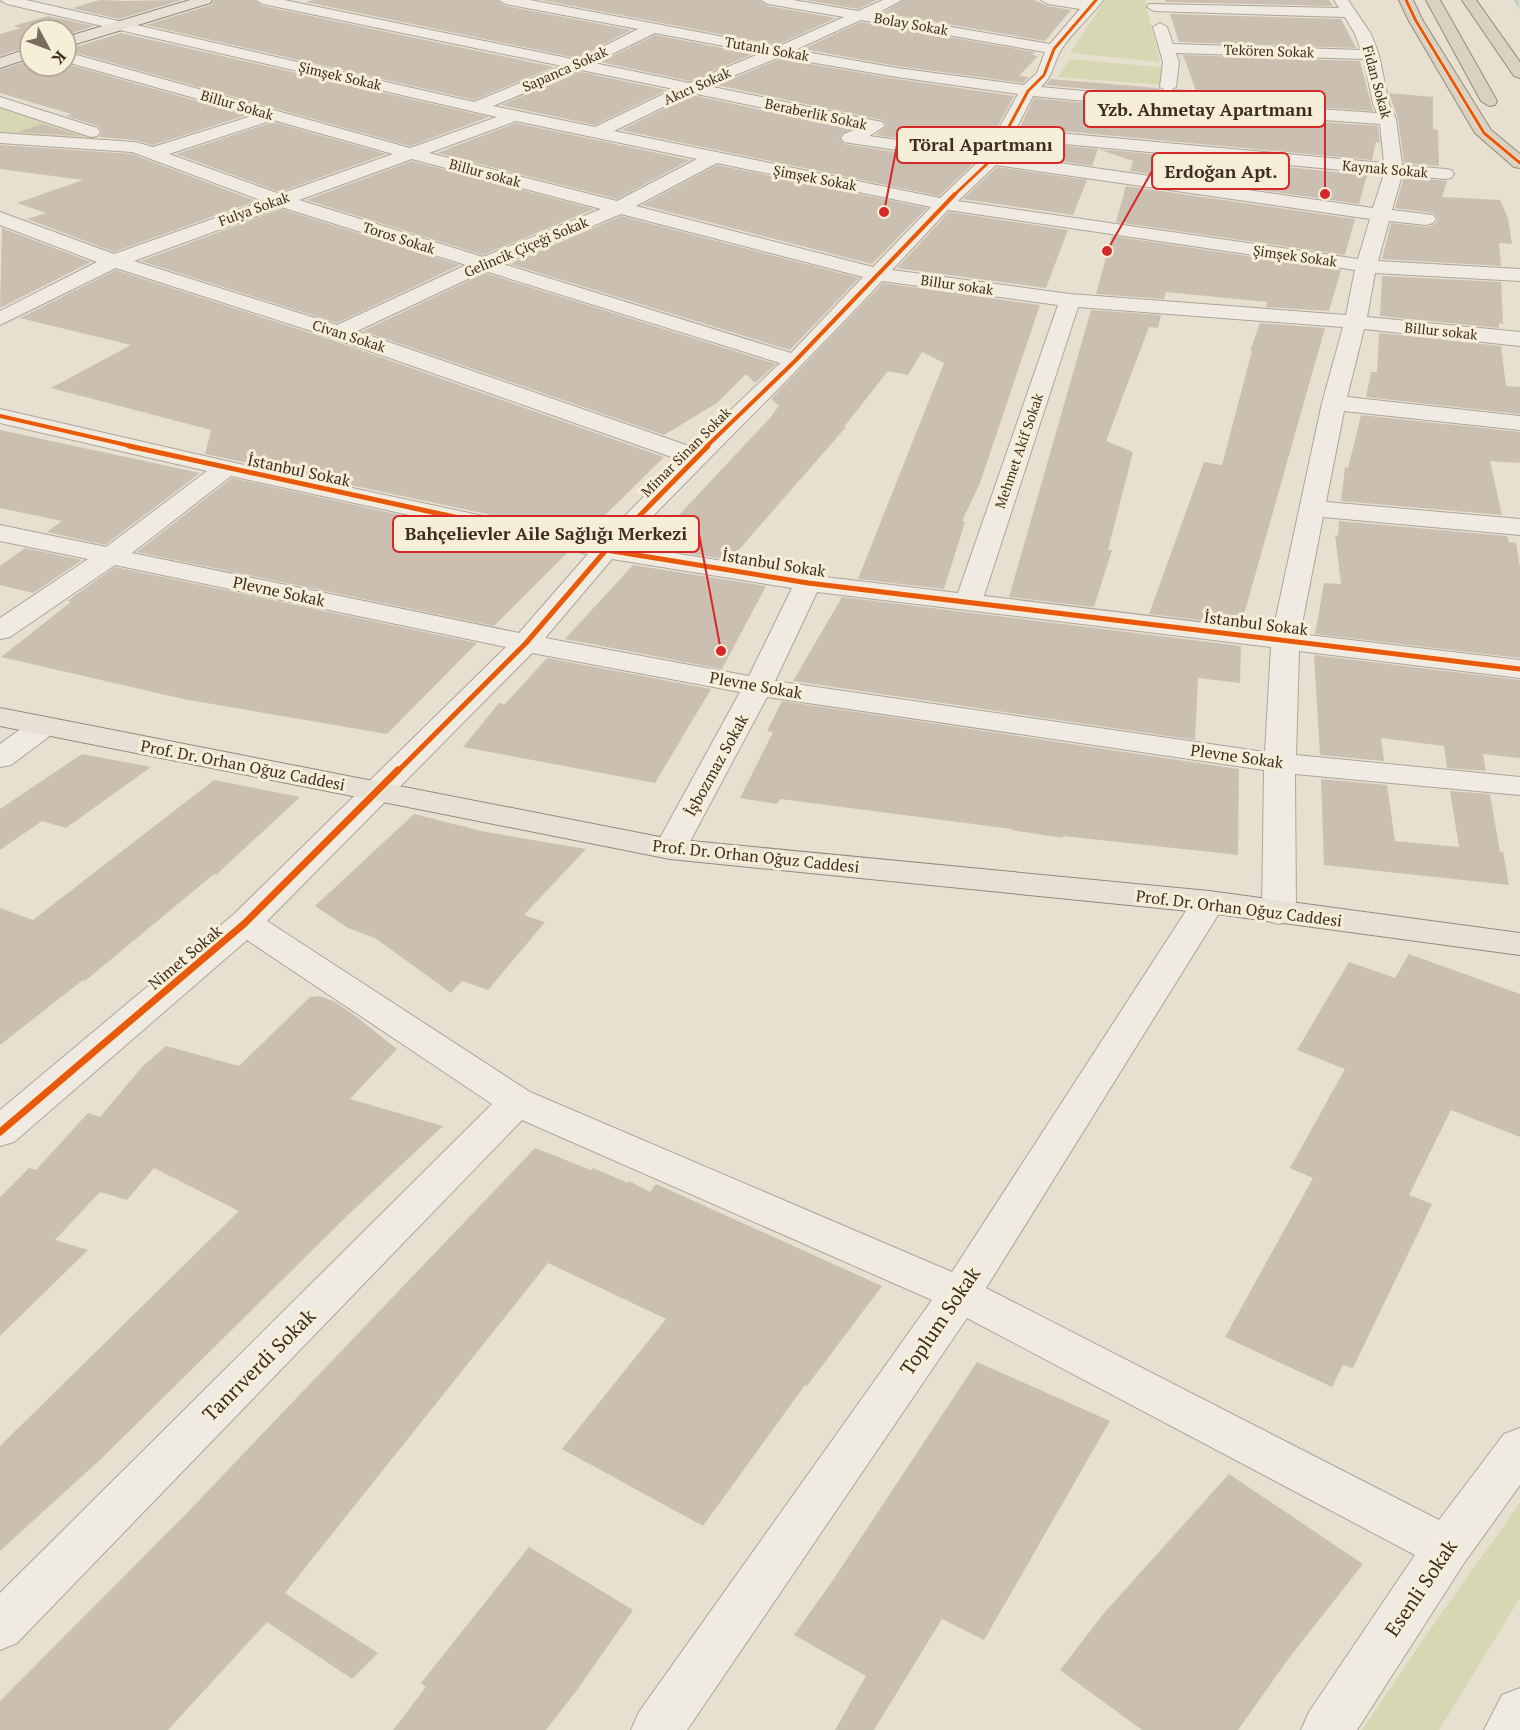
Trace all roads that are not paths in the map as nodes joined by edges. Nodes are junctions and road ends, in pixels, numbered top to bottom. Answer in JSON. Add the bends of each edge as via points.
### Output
{"nodes":[{"id":1,"x":7,"y":0,"type":"edge"},
{"id":2,"x":205,"y":0,"type":"edge"},
{"id":3,"x":264,"y":0,"type":"edge"},
{"id":4,"x":512,"y":0,"type":"edge"},
{"id":5,"x":768,"y":0,"type":"edge"},
{"id":6,"x":895,"y":0,"type":"edge"},
{"id":7,"x":1048,"y":0,"type":"edge"},
{"id":8,"x":1406,"y":0,"type":"edge"},
{"id":9,"x":1432,"y":0,"type":"edge"},
{"id":10,"x":1469,"y":0,"type":"edge"},
{"id":11,"x":1480,"y":0,"type":"edge"},
{"id":12,"x":1094,"y":3,"type":"edge"},
{"id":13,"x":1152,"y":4,"type":"edge"},
{"id":14,"x":1250,"y":5,"type":"edge"},
{"id":15,"x":1345,"y":7,"type":"edge"},
{"id":16,"x":42,"y":10,"type":"junction"},
{"id":17,"x":860,"y":15,"type":"junction"},
{"id":18,"x":10,"y":19,"type":"dead end"},
{"id":19,"x":119,"y":26,"type":"junction"},
{"id":20,"x":653,"y":28,"type":"junction"},
{"id":21,"x":78,"y":38,"type":"edge"},
{"id":22,"x":1262,"y":41,"type":"junction"},
{"id":23,"x":1167,"y":48,"type":"junction"},
{"id":24,"x":1054,"y":49,"type":"junction"},
{"id":25,"x":780,"y":51,"type":"junction"},
{"id":26,"x":1371,"y":55,"type":"junction"},
{"id":27,"x":18,"y":57,"type":"edge"},
{"id":28,"x":78,"y":60,"type":"edge"},
{"id":29,"x":1,"y":61,"type":"edge"},
{"id":30,"x":579,"y":65,"type":"junction"},
{"id":31,"x":1520,"y":72,"type":"edge"},
{"id":32,"x":1168,"y":87,"type":"dead end"},
{"id":33,"x":690,"y":88,"type":"junction"},
{"id":34,"x":1028,"y":91,"type":"junction"},
{"id":35,"x":0,"y":102,"type":"edge"},
{"id":36,"x":1259,"y":102,"type":"junction"},
{"id":37,"x":475,"y":107,"type":"junction"},
{"id":38,"x":1384,"y":111,"type":"junction"},
{"id":39,"x":273,"y":115,"type":"junction"},
{"id":40,"x":1497,"y":115,"type":"dead end"},
{"id":41,"x":515,"y":116,"type":"junction"},
{"id":42,"x":599,"y":132,"type":"junction"},
{"id":43,"x":1004,"y":133,"type":"junction"},
{"id":44,"x":1509,"y":135,"type":"dead end"},
{"id":45,"x":0,"y":138,"type":"edge"},
{"id":46,"x":135,"y":147,"type":"junction"},
{"id":47,"x":153,"y":153,"type":"junction"},
{"id":48,"x":408,"y":153,"type":"junction"},
{"id":49,"x":1520,"y":155,"type":"edge"},
{"id":50,"x":712,"y":158,"type":"junction"},
{"id":51,"x":1260,"y":158,"type":"junction"},
{"id":52,"x":991,"y":160,"type":"junction"},
{"id":53,"x":1520,"y":163,"type":"edge"},
{"id":54,"x":1394,"y":170,"type":"junction"},
{"id":55,"x":1445,"y":174,"type":"dead end"},
{"id":56,"x":278,"y":200,"type":"junction"},
{"id":57,"x":944,"y":204,"type":"junction"},
{"id":58,"x":619,"y":208,"type":"junction"},
{"id":59,"x":1380,"y":215,"type":"junction"},
{"id":60,"x":0,"y":218,"type":"edge"},
{"id":61,"x":1426,"y":219,"type":"dead end"},
{"id":62,"x":114,"y":261,"type":"junction"},
{"id":63,"x":482,"y":265,"type":"junction"},
{"id":64,"x":1366,"y":266,"type":"junction"},
{"id":65,"x":876,"y":274,"type":"junction"},
{"id":66,"x":1518,"y":281,"type":"edge"},
{"id":67,"x":10,"y":292,"type":"dead end"},
{"id":68,"x":41,"y":296,"type":"junction"},
{"id":69,"x":1070,"y":300,"type":"junction"},
{"id":70,"x":0,"y":319,"type":"edge"},
{"id":71,"x":1355,"y":322,"type":"junction"},
{"id":72,"x":338,"y":332,"type":"junction"},
{"id":73,"x":1520,"y":339,"type":"edge"},
{"id":74,"x":795,"y":361,"type":"junction"},
{"id":75,"x":1334,"y":403,"type":"junction"},
{"id":76,"x":0,"y":416,"type":"edge"},
{"id":77,"x":1520,"y":423,"type":"edge"},
{"id":78,"x":696,"y":457,"type":"junction"},
{"id":79,"x":226,"y":468,"type":"junction"},
{"id":80,"x":1312,"y":508,"type":"junction"},
{"id":81,"x":1520,"y":527,"type":"edge"},
{"id":82,"x":0,"y":532,"type":"edge"},
{"id":83,"x":606,"y":550,"type":"junction"},
{"id":84,"x":111,"y":556,"type":"junction"},
{"id":85,"x":808,"y":583,"type":"junction"},
{"id":86,"x":968,"y":603,"type":"junction"},
{"id":87,"x":0,"y":631,"type":"edge"},
{"id":88,"x":1285,"y":639,"type":"junction"},
{"id":89,"x":526,"y":642,"type":"junction"},
{"id":90,"x":1520,"y":669,"type":"edge"},
{"id":91,"x":758,"y":687,"type":"junction"},
{"id":92,"x":0,"y":717,"type":"edge"},
{"id":93,"x":44,"y":726,"type":"junction"},
{"id":94,"x":0,"y":758,"type":"edge"},
{"id":95,"x":1280,"y":763,"type":"junction"},
{"id":96,"x":1520,"y":786,"type":"edge"},
{"id":97,"x":378,"y":791,"type":"junction"},
{"id":98,"x":670,"y":849,"type":"junction"},
{"id":99,"x":1209,"y":902,"type":"junction"},
{"id":100,"x":1279,"y":913,"type":"junction"},
{"id":101,"x":245,"y":923,"type":"junction"},
{"id":102,"x":1520,"y":944,"type":"edge"},
{"id":103,"x":517,"y":1102,"type":"junction"},
{"id":104,"x":0,"y":1132,"type":"edge"},
{"id":105,"x":960,"y":1294,"type":"junction"},
{"id":106,"x":1520,"y":1448,"type":"edge"},
{"id":107,"x":1447,"y":1548,"type":"junction"},
{"id":108,"x":0,"y":1627,"type":"edge"},
{"id":109,"x":1520,"y":1713,"type":"edge"},
{"id":110,"x":657,"y":1730,"type":"edge"},
{"id":111,"x":1327,"y":1730,"type":"edge"},
{"id":112,"x":1510,"y":1730,"type":"edge"}],
"edges":[{"from":1,"to":16,"type":"street","name":"Şimşek Sokak"},
{"from":2,"to":19,"type":"main road"},
{"from":3,"to":30,"type":"street","name":"Beraberlik Sokak"},
{"from":4,"to":20,"type":"street","name":"Tutanlı Sokak"},
{"from":5,"to":17,"type":"street","name":"Bolay Sokak"},
{"from":6,"to":17,"type":"street","name":"Akıcı Sokak"},
{"from":7,"to":12,"type":"street"},
{"from":8,"to":53,"type":"highway","via":[[1484,133]]},
{"from":9,"to":40,"type":"highway"},
{"from":10,"to":31,"type":"highway"},
{"from":11,"to":31,"type":"highway"},
{"from":12,"to":24,"type":"street"},
{"from":13,"to":14,"type":"street"},
{"from":13,"to":23,"type":"street"},
{"from":14,"to":15,"type":"street"},
{"from":14,"to":22,"type":"street"},
{"from":15,"to":26,"type":"street","name":"Fidan Sokak"},
{"from":16,"to":18,"type":"street"},
{"from":16,"to":19,"type":"street","name":"Şimşek Sokak"},
{"from":17,"to":24,"type":"street","name":"Bolay Sokak"},
{"from":17,"to":25,"type":"street","name":"Akıcı Sokak"},
{"from":19,"to":21,"type":"main road"},
{"from":19,"to":37,"type":"street","name":"Şimşek Sokak"},
{"from":20,"to":25,"type":"street","name":"Tutanlı Sokak"},
{"from":20,"to":30,"type":"street","name":"Sapanca Sokak"},
{"from":22,"to":23,"type":"street","name":"Tekören Sokak"},
{"from":22,"to":26,"type":"street","name":"Tekören Sokak"},
{"from":23,"to":32,"type":"street","via":[[1171,62]]},
{"from":24,"to":34,"type":"street","via":[[1051,76]]},
{"from":25,"to":33,"type":"street","name":"Akıcı Sokak"},
{"from":25,"to":34,"type":"street","name":"Tutanlı Sokak"},
{"from":26,"to":38,"type":"street","name":"Fidan Sokak"},
{"from":27,"to":29,"type":"street"},
{"from":28,"to":39,"type":"street","name":"Billur Sokak"},
{"from":30,"to":33,"type":"street","name":"Beraberlik Sokak"},
{"from":30,"to":37,"type":"street","name":"Sapanca Sokak"},
{"from":33,"to":42,"type":"street","name":"Akıcı Sokak"},
{"from":33,"to":52,"type":"street","name":"Beraberlik Sokak","via":[[876,126],[850,138]]},
{"from":34,"to":36,"type":"street","name":"Tutanlı Sokak"},
{"from":34,"to":43,"type":"street"},
{"from":35,"to":46,"type":"street"},
{"from":36,"to":38,"type":"street","name":"Tutanlı Sokak"},
{"from":36,"to":51,"type":"street"},
{"from":37,"to":41,"type":"street","name":"Şimşek Sokak"},
{"from":38,"to":54,"type":"street","name":"Fidan Sokak"},
{"from":39,"to":47,"type":"street"},
{"from":39,"to":48,"type":"street","name":"Billur Sokak"},
{"from":41,"to":42,"type":"street","name":"Şimşek Sokak"},
{"from":41,"to":48,"type":"street","name":"Fulya Sokak"},
{"from":42,"to":50,"type":"street","name":"Şimşek Sokak"},
{"from":43,"to":51,"type":"street","name":"Kaynak Sokak"},
{"from":43,"to":52,"type":"street"},
{"from":44,"to":49,"type":"highway"},
{"from":45,"to":46,"type":"street","name":"Toros Sokak"},
{"from":46,"to":47,"type":"street","name":"Toros Sokak"},
{"from":47,"to":56,"type":"street","name":"Toros Sokak"},
{"from":48,"to":56,"type":"street","name":"Fulya Sokak"},
{"from":48,"to":58,"type":"street","name":"Billur sokak"},
{"from":50,"to":57,"type":"street","name":"Şimşek Sokak"},
{"from":50,"to":58,"type":"street","name":"Gelincik Çiçeği Sokak"},
{"from":51,"to":54,"type":"street","name":"Kaynak Sokak"},
{"from":52,"to":57,"type":"street","name":"Mimar Sinan Sokak"},
{"from":52,"to":59,"type":"street","name":"Beraberlik Sokak"},
{"from":54,"to":55,"type":"street","name":"Kaynak Sokak"},
{"from":54,"to":59,"type":"street"},
{"from":56,"to":62,"type":"street","name":"Fulya Sokak"},
{"from":56,"to":63,"type":"street","name":"Toros Sokak"},
{"from":57,"to":64,"type":"street","name":"Şimşek Sokak"},
{"from":57,"to":65,"type":"street","name":"Mimar Sinan Sokak"},
{"from":58,"to":63,"type":"street","name":"Gelincik Çiçeği Sokak"},
{"from":58,"to":65,"type":"street","name":"Billur sokak"},
{"from":59,"to":61,"type":"street","name":"Beraberlik Sokak"},
{"from":59,"to":64,"type":"street"},
{"from":60,"to":62,"type":"street","name":"Civan Sokak"},
{"from":62,"to":68,"type":"street","name":"Fulya Sokak"},
{"from":62,"to":72,"type":"street","name":"Civan Sokak"},
{"from":63,"to":72,"type":"street","name":"Gelincik Çiçeği Sokak"},
{"from":63,"to":74,"type":"street","name":"Toros Sokak"},
{"from":64,"to":66,"type":"street","name":"Şimşek Sokak"},
{"from":64,"to":71,"type":"street"},
{"from":65,"to":69,"type":"street","name":"Billur sokak"},
{"from":65,"to":74,"type":"street","name":"Mimar Sinan Sokak"},
{"from":67,"to":68,"type":"street"},
{"from":68,"to":70,"type":"street","name":"Fulya Sokak"},
{"from":69,"to":71,"type":"street","name":"Billur sokak"},
{"from":69,"to":86,"type":"street","name":"Mehmet Akif Sokak"},
{"from":71,"to":73,"type":"street","name":"Billur sokak"},
{"from":71,"to":75,"type":"street"},
{"from":72,"to":78,"type":"street","name":"Civan Sokak"},
{"from":74,"to":78,"type":"street","name":"Mimar Sinan Sokak"},
{"from":75,"to":77,"type":"street"},
{"from":75,"to":80,"type":"street"},
{"from":76,"to":79,"type":"street","name":"İstanbul Sokak"},
{"from":78,"to":83,"type":"street","name":"Mimar Sinan Sokak"},
{"from":79,"to":83,"type":"street","name":"İstanbul Sokak"},
{"from":79,"to":84,"type":"street"},
{"from":80,"to":81,"type":"street"},
{"from":80,"to":88,"type":"street"},
{"from":82,"to":84,"type":"street","name":"Plevne Sokak"},
{"from":83,"to":85,"type":"street","name":"İstanbul Sokak"},
{"from":83,"to":89,"type":"street","name":"Mimar Sinan Sokak"},
{"from":84,"to":87,"type":"street"},
{"from":84,"to":89,"type":"street","name":"Plevne Sokak"},
{"from":85,"to":86,"type":"street","name":"İstanbul Sokak"},
{"from":85,"to":91,"type":"street","name":"İşbozmaz Sokak"},
{"from":86,"to":88,"type":"street","name":"İstanbul Sokak"},
{"from":88,"to":90,"type":"street","name":"İstanbul Sokak"},
{"from":88,"to":95,"type":"street"},
{"from":89,"to":91,"type":"street","name":"Plevne Sokak"},
{"from":89,"to":97,"type":"street","name":"Mimar Sinan Sokak"},
{"from":91,"to":95,"type":"street","name":"Plevne Sokak"},
{"from":91,"to":98,"type":"street","name":"İşbozmaz Sokak"},
{"from":92,"to":93,"type":"main road","name":"Prof. Dr. Orhan Oğuz Caddesi"},
{"from":93,"to":94,"type":"street"},
{"from":93,"to":97,"type":"main road","name":"Prof. Dr. Orhan Oğuz Caddesi"},
{"from":95,"to":96,"type":"street","name":"Plevne Sokak"},
{"from":95,"to":100,"type":"street"},
{"from":97,"to":98,"type":"main road","name":"Prof. Dr. Orhan Oğuz Caddesi"},
{"from":97,"to":101,"type":"street","name":"Nimet Sokak"},
{"from":98,"to":99,"type":"main road","name":"Prof. Dr. Orhan Oğuz Caddesi"},
{"from":99,"to":100,"type":"main road","name":"Prof. Dr. Orhan Oğuz Caddesi"},
{"from":99,"to":105,"type":"street","name":"Toplum Sokak"},
{"from":100,"to":102,"type":"main road","name":"Prof. Dr. Orhan Oğuz Caddesi"},
{"from":101,"to":103,"type":"street"},
{"from":101,"to":104,"type":"street","name":"Nimet Sokak"},
{"from":103,"to":105,"type":"street"},
{"from":103,"to":108,"type":"street","name":"Tanrıverdi Sokak"},
{"from":105,"to":107,"type":"street"},
{"from":105,"to":110,"type":"street","name":"Toplum Sokak"},
{"from":106,"to":107,"type":"street","name":"Esenli Sokak"},
{"from":107,"to":111,"type":"street","name":"Esenli Sokak"},
{"from":109,"to":112,"type":"street"}]}
